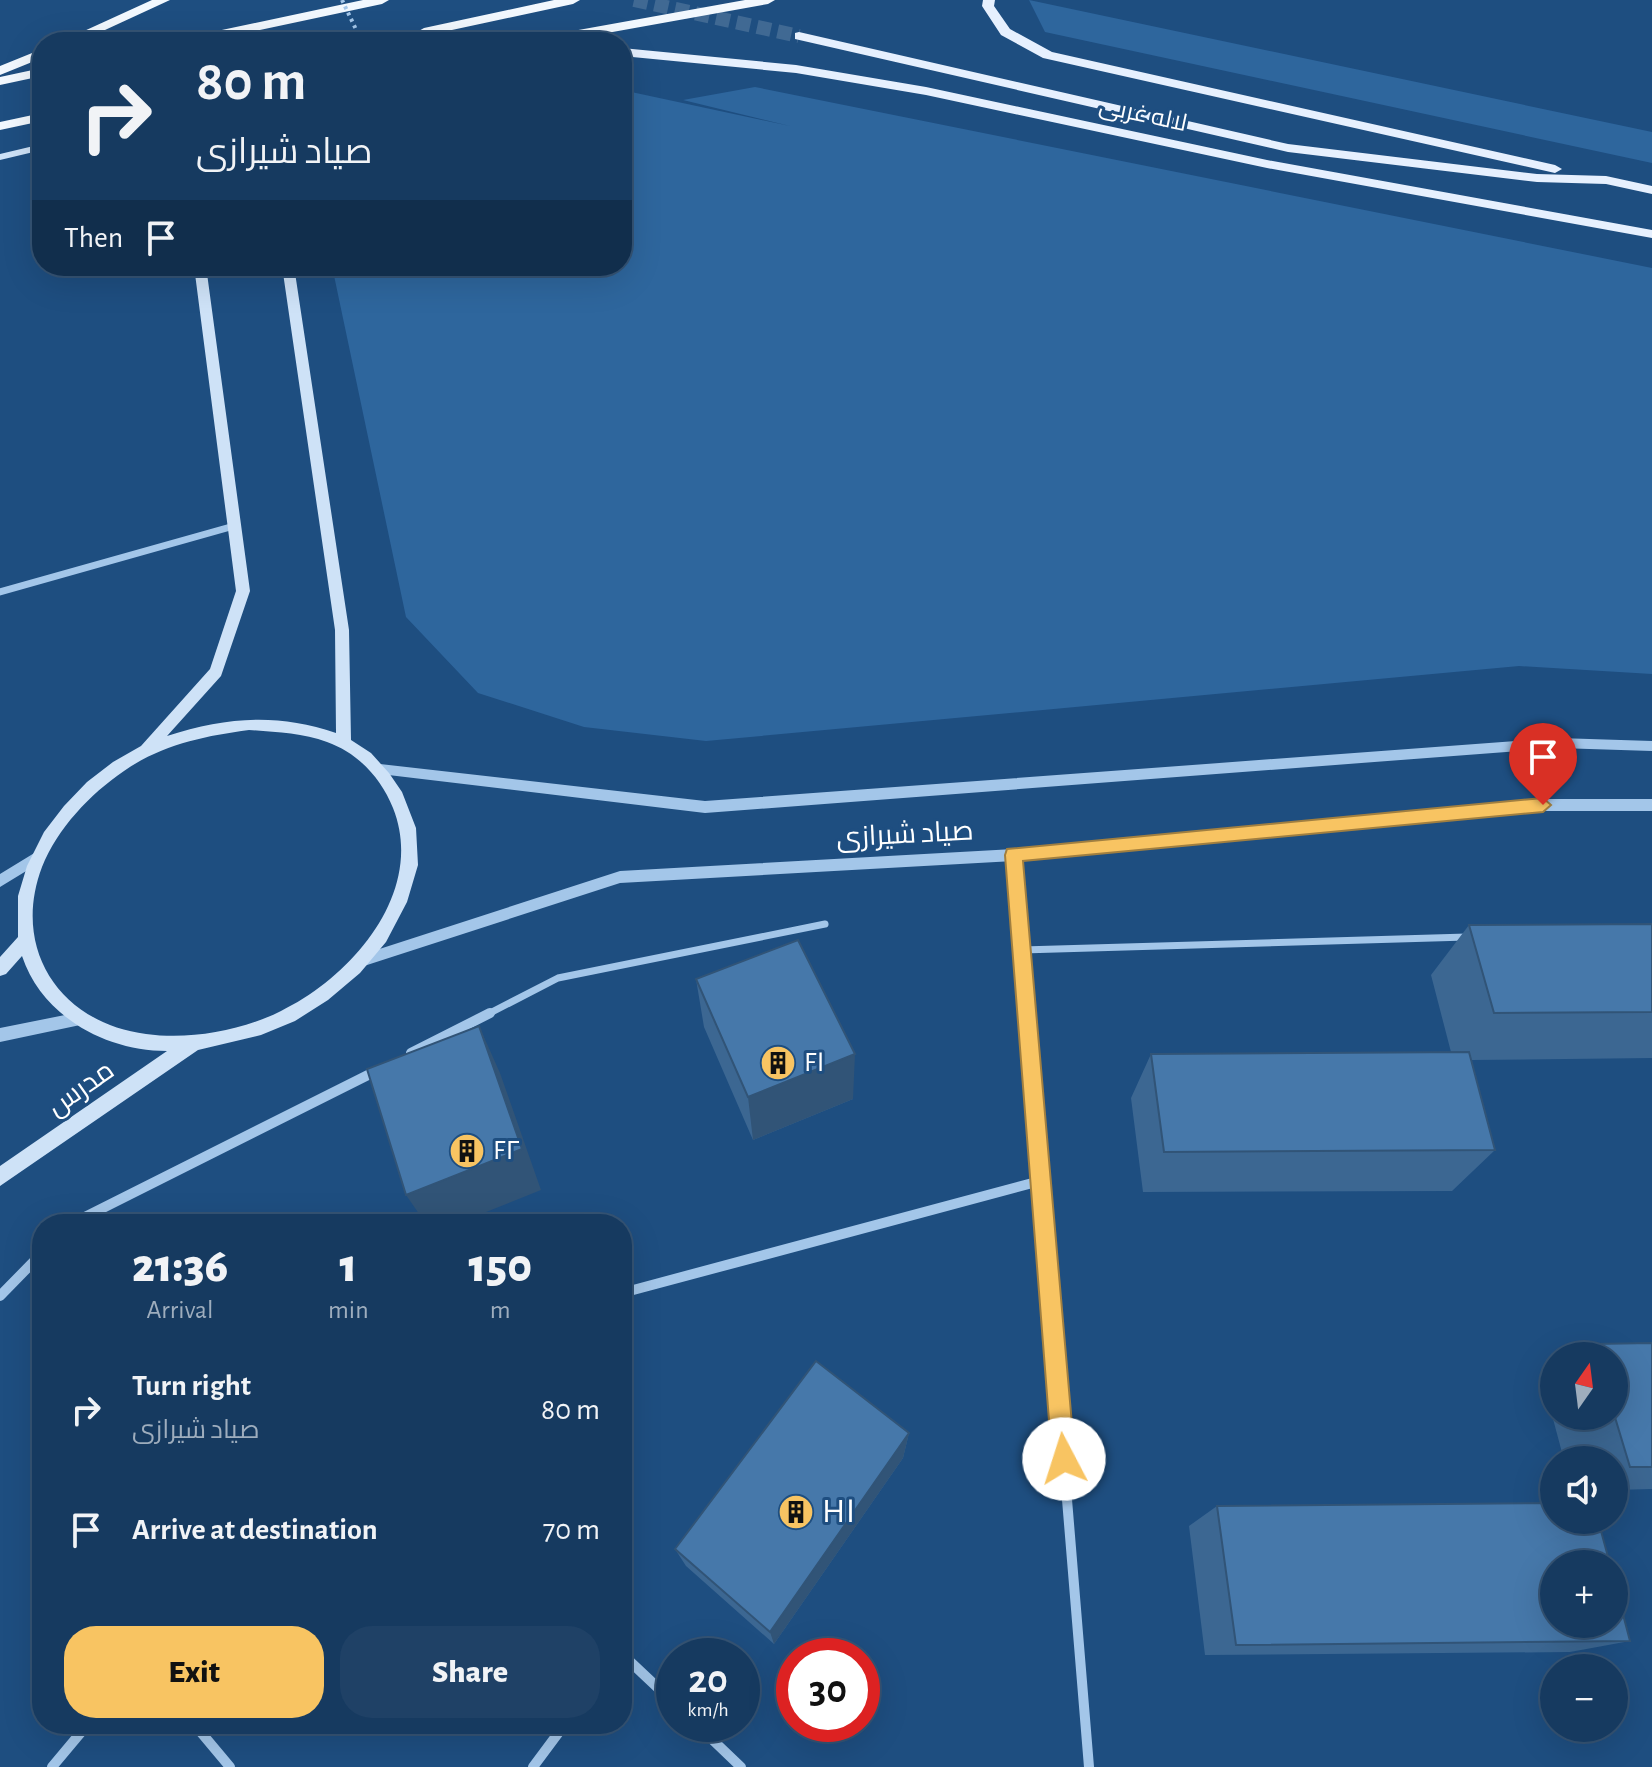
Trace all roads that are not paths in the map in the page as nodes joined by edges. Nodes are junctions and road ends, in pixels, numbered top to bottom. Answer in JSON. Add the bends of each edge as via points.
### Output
{"nodes":[{"id":1,"x":163,"y":0,"type":"edge"},
{"id":2,"x":382,"y":0,"type":"edge"},
{"id":3,"x":573,"y":0,"type":"edge"},
{"id":4,"x":768,"y":0,"type":"edge"},
{"id":5,"x":989,"y":0,"type":"edge"},
{"id":6,"x":90,"y":32,"type":"edge"},
{"id":7,"x":231,"y":32,"type":"edge"},
{"id":8,"x":427,"y":32,"type":"edge"},
{"id":9,"x":590,"y":32,"type":"edge"},
{"id":10,"x":799,"y":36,"type":"tunnel mouth"},
{"id":11,"x":632,"y":53,"type":"edge"},
{"id":12,"x":32,"y":57,"type":"edge"},
{"id":13,"x":0,"y":71,"type":"edge"},
{"id":14,"x":32,"y":74,"type":"edge"},
{"id":15,"x":0,"y":81,"type":"edge"},
{"id":16,"x":32,"y":119,"type":"edge"},
{"id":17,"x":0,"y":126,"type":"edge"},
{"id":18,"x":32,"y":128,"type":"edge"},
{"id":19,"x":32,"y":149,"type":"edge"},
{"id":20,"x":0,"y":157,"type":"edge"},
{"id":21,"x":1606,"y":180,"type":"junction"},
{"id":22,"x":1652,"y":190,"type":"edge"},
{"id":23,"x":1652,"y":234,"type":"edge"},
{"id":24,"x":201,"y":276,"type":"edge"},
{"id":25,"x":289,"y":276,"type":"edge"},
{"id":26,"x":234,"y":526,"type":"junction"},
{"id":27,"x":0,"y":592,"type":"edge"},
{"id":28,"x":344,"y":743,"type":"junction"},
{"id":29,"x":1652,"y":746,"type":"edge"},
{"id":30,"x":145,"y":751,"type":"junction"},
{"id":31,"x":380,"y":769,"type":"junction"},
{"id":32,"x":1652,"y":805,"type":"edge"},
{"id":33,"x":1014,"y":855,"type":"junction"},
{"id":34,"x":36,"y":858,"type":"junction"},
{"id":35,"x":0,"y":881,"type":"edge"},
{"id":36,"x":825,"y":924,"type":"dead end"},
{"id":37,"x":1479,"y":937,"type":"edge"},
{"id":38,"x":24,"y":942,"type":"junction"},
{"id":39,"x":1022,"y":950,"type":"junction"},
{"id":40,"x":364,"y":960,"type":"junction"},
{"id":41,"x":0,"y":969,"type":"edge"},
{"id":42,"x":80,"y":1019,"type":"junction"},
{"id":43,"x":0,"y":1035,"type":"edge"},
{"id":44,"x":193,"y":1043,"type":"junction"},
{"id":45,"x":407,"y":1055,"type":"edge"},
{"id":46,"x":393,"y":1062,"type":"edge"},
{"id":47,"x":0,"y":1177,"type":"edge"},
{"id":48,"x":1040,"y":1181,"type":"junction"},
{"id":49,"x":91,"y":1214,"type":"edge"},
{"id":50,"x":32,"y":1263,"type":"edge"},
{"id":51,"x":632,"y":1290,"type":"edge"},
{"id":52,"x":0,"y":1296,"type":"edge"},
{"id":53,"x":632,"y":1663,"type":"edge"},
{"id":54,"x":656,"y":1686,"type":"edge"},
{"id":55,"x":80,"y":1734,"type":"edge"},
{"id":56,"x":202,"y":1734,"type":"edge"},
{"id":57,"x":558,"y":1734,"type":"edge"},
{"id":58,"x":715,"y":1742,"type":"edge"},
{"id":59,"x":52,"y":1767,"type":"edge"},
{"id":60,"x":230,"y":1767,"type":"edge"},
{"id":61,"x":533,"y":1767,"type":"edge"},
{"id":62,"x":741,"y":1767,"type":"edge"},
{"id":63,"x":1089,"y":1767,"type":"edge"}],
"edges":[{"from":1,"to":6,"type":"highway"},
{"from":2,"to":7,"type":"highway"},
{"from":3,"to":8,"type":"highway"},
{"from":4,"to":9,"type":"highway"},
{"from":5,"to":21,"type":"main road","via":[[1005,32],[1048,55]]},
{"from":10,"to":21,"type":"main road","name":"لاله غربی","via":[[1288,148],[1537,178]]},
{"from":11,"to":23,"type":"main road","name":"لاله غربی","via":[[796,69],[926,91],[1267,164]]},
{"from":12,"to":13,"type":"highway"},
{"from":14,"to":15,"type":"highway"},
{"from":16,"to":17,"type":"highway"},
{"from":17,"to":18,"type":"highway"},
{"from":19,"to":20,"type":"main road"},
{"from":21,"to":22,"type":"main road","name":"لاله غربی"},
{"from":24,"to":26,"type":"main road"},
{"from":25,"to":28,"type":"main road","via":[[342,630]]},
{"from":26,"to":27,"type":"street"},
{"from":26,"to":30,"type":"main road","via":[[243,591],[216,672]]},
{"from":28,"to":30,"type":"main road","via":[[300,728],[249,724],[197,731]]},
{"from":28,"to":31,"type":"main road"},
{"from":29,"to":31,"type":"street","name":"صیاد شیرازی","via":[[1558,743],[705,807]]},
{"from":30,"to":34,"type":"main road","via":[[99,780],[62,817]]},
{"from":31,"to":40,"type":"main road","via":[[405,809],[412,857],[397,910]]},
{"from":32,"to":33,"type":"street","name":"صیاد شیرازی","via":[[1543,805]]},
{"from":33,"to":39,"type":"street"},
{"from":33,"to":40,"type":"street","name":"صیاد شیرازی","via":[[620,877]]},
{"from":34,"to":35,"type":"street"},
{"from":34,"to":38,"type":"main road","via":[[23,900]]},
{"from":36,"to":45,"type":"street","via":[[558,978]]},
{"from":37,"to":39,"type":"street"},
{"from":38,"to":41,"type":"main road"},
{"from":38,"to":42,"type":"main road","via":[[43,986]]},
{"from":39,"to":48,"type":"street"},
{"from":40,"to":44,"type":"main road","via":[[316,1001],[257,1030]]},
{"from":42,"to":43,"type":"street"},
{"from":42,"to":44,"type":"main road","via":[[132,1040]]},
{"from":44,"to":47,"type":"main road","name":"مدرس"},
{"from":46,"to":49,"type":"street"},
{"from":48,"to":51,"type":"street"},
{"from":48,"to":63,"type":"street"},
{"from":50,"to":52,"type":"street"},
{"from":53,"to":54,"type":"street"},
{"from":55,"to":59,"type":"street"},
{"from":56,"to":60,"type":"street"},
{"from":57,"to":61,"type":"street"},
{"from":58,"to":62,"type":"street"}]}
